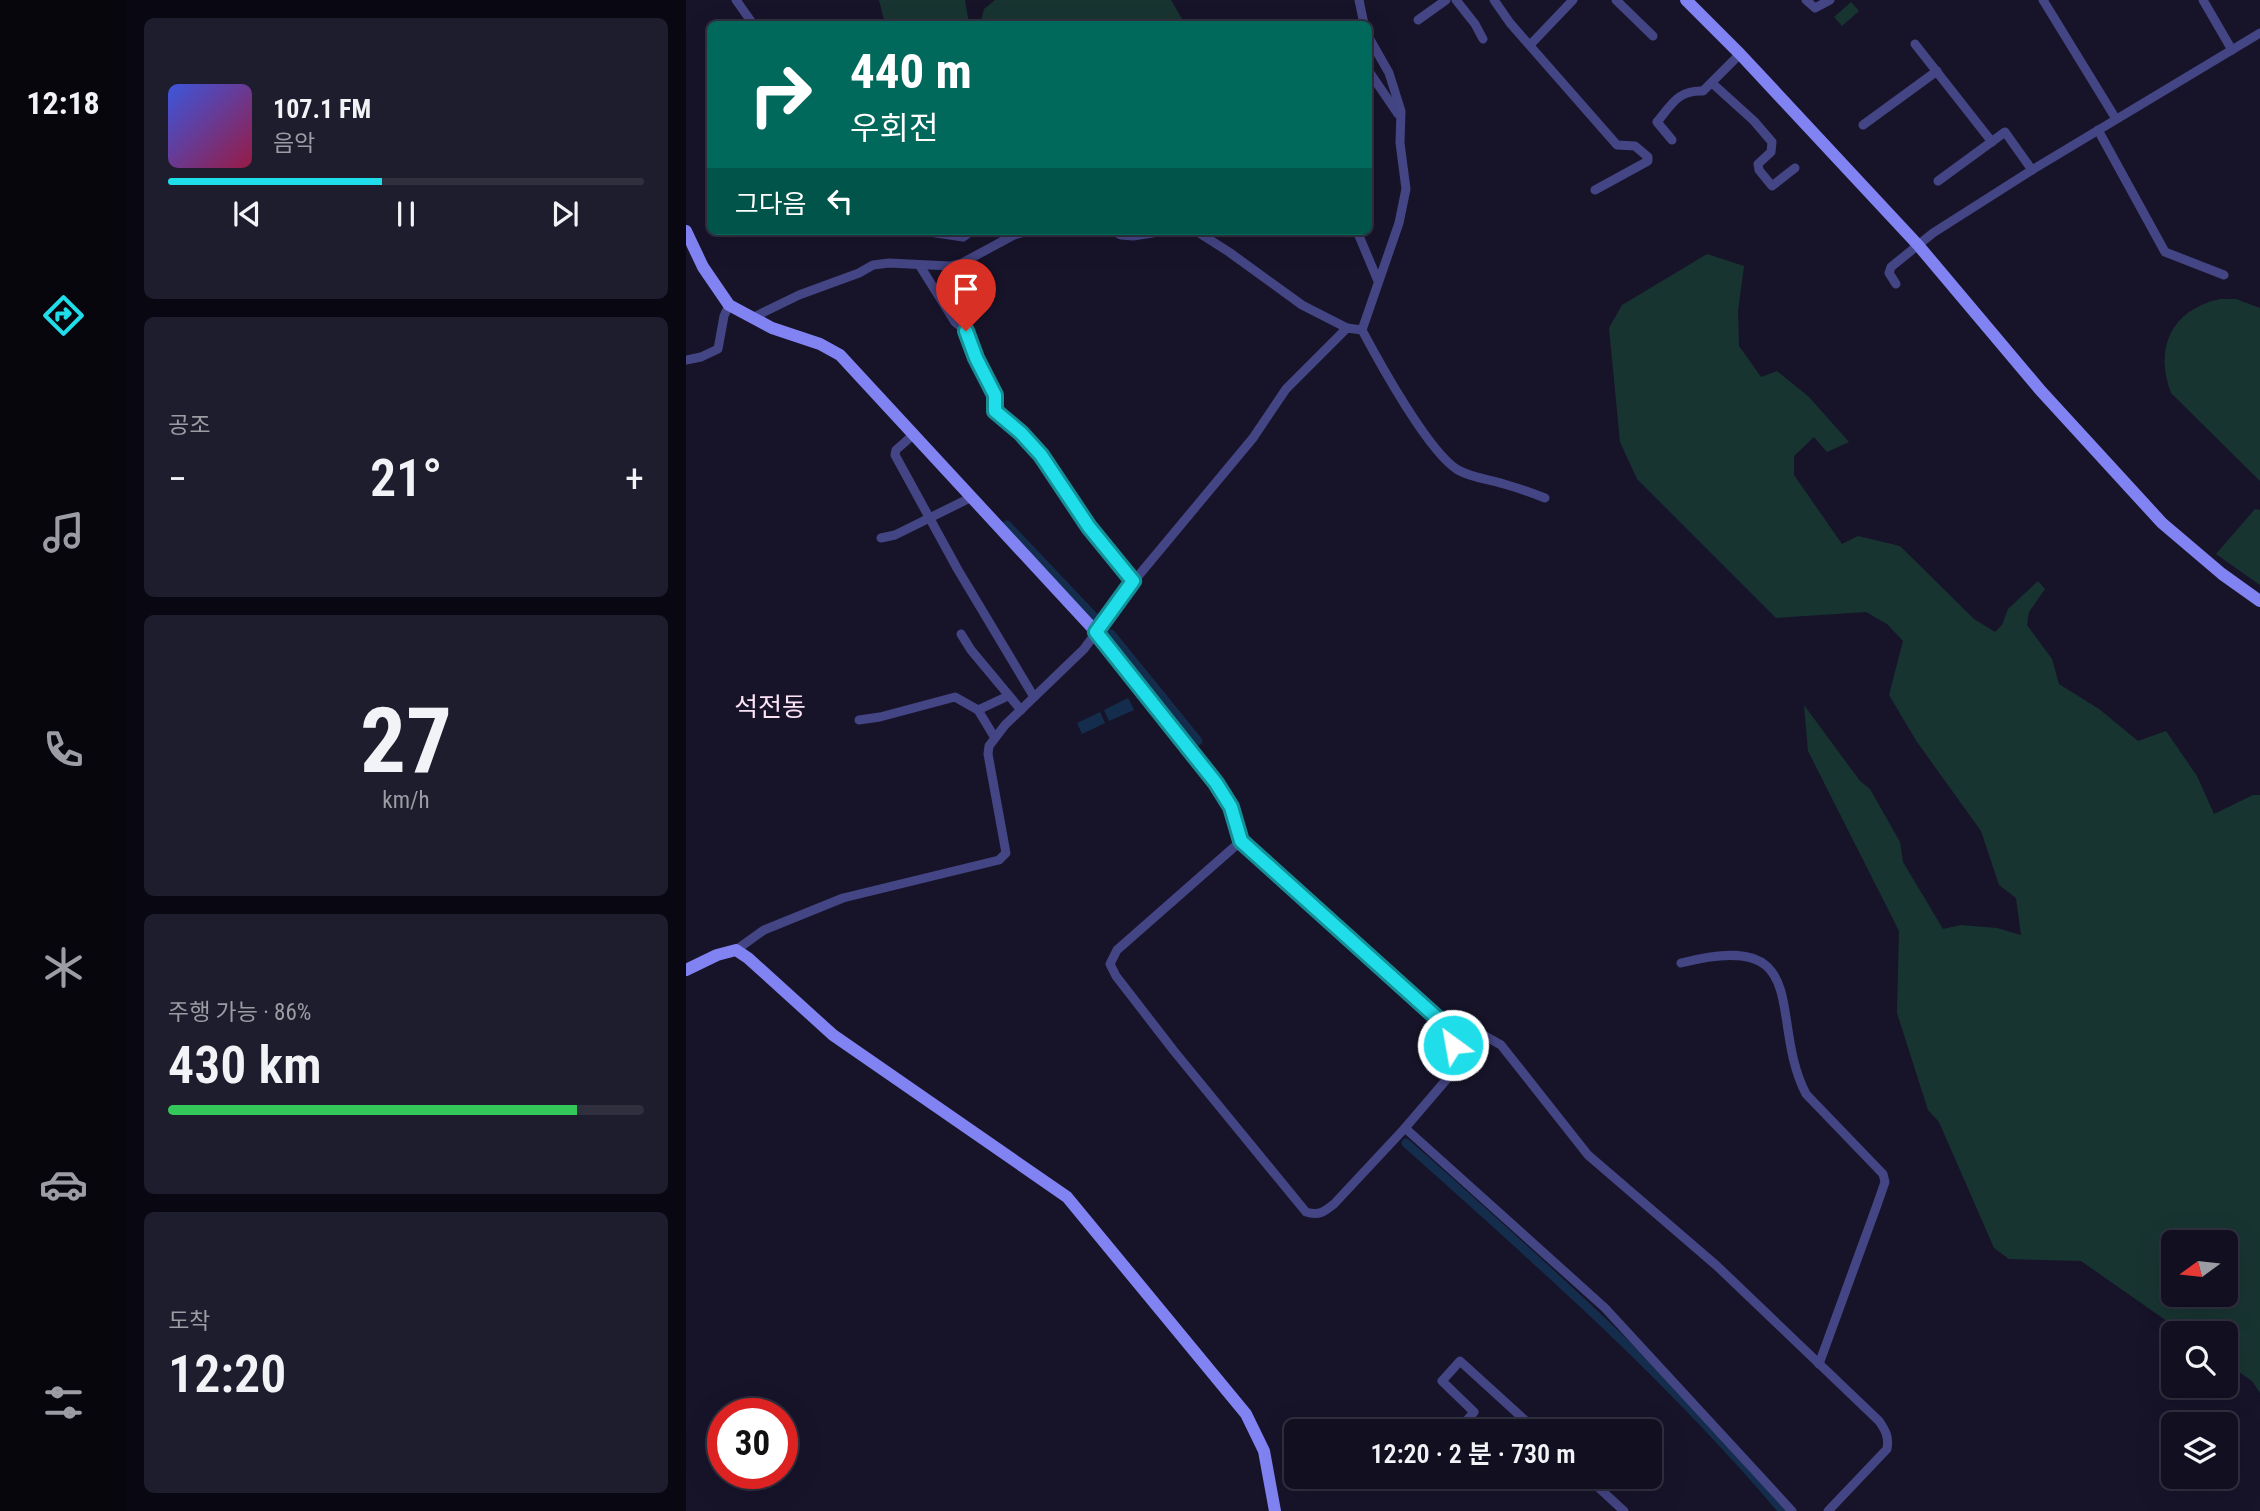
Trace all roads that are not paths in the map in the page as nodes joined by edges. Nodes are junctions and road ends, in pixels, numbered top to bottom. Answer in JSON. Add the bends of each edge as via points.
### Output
{"nodes":[{"id":1,"x":736,"y":0,"type":"edge"},
{"id":2,"x":1359,"y":0,"type":"edge"},
{"id":3,"x":1446,"y":0,"type":"edge"},
{"id":4,"x":1456,"y":0,"type":"edge"},
{"id":5,"x":1494,"y":0,"type":"edge"},
{"id":6,"x":1616,"y":0,"type":"edge"},
{"id":7,"x":1686,"y":0,"type":"edge"},
{"id":8,"x":1806,"y":0,"type":"edge"},
{"id":9,"x":1830,"y":0,"type":"edge"},
{"id":10,"x":2043,"y":0,"type":"edge"},
{"id":11,"x":2203,"y":0,"type":"edge"},
{"id":12,"x":1568,"y":2,"type":"edge"},
{"id":13,"x":1418,"y":20,"type":"dead end"},
{"id":14,"x":751,"y":21,"type":"edge"},
{"id":15,"x":1363,"y":21,"type":"edge"},
{"id":16,"x":2260,"y":33,"type":"edge"},
{"id":17,"x":1653,"y":36,"type":"dead end"},
{"id":18,"x":1483,"y":39,"type":"dead end"},
{"id":19,"x":1372,"y":43,"type":"edge"},
{"id":20,"x":1915,"y":44,"type":"dead end"},
{"id":21,"x":1530,"y":46,"type":"junction"},
{"id":22,"x":2232,"y":50,"type":"junction"},
{"id":23,"x":1740,"y":54,"type":"junction"},
{"id":24,"x":1937,"y":71,"type":"junction"},
{"id":25,"x":1372,"y":76,"type":"edge"},
{"id":26,"x":1712,"y":83,"type":"junction"},
{"id":27,"x":1401,"y":119,"type":"junction"},
{"id":28,"x":2116,"y":119,"type":"junction"},
{"id":29,"x":1863,"y":125,"type":"dead end"},
{"id":30,"x":2098,"y":130,"type":"junction"},
{"id":31,"x":1672,"y":141,"type":"dead end"},
{"id":32,"x":1992,"y":142,"type":"junction"},
{"id":33,"x":1795,"y":168,"type":"dead end"},
{"id":34,"x":2032,"y":170,"type":"junction"},
{"id":35,"x":1938,"y":181,"type":"dead end"},
{"id":36,"x":1595,"y":190,"type":"dead end"},
{"id":37,"x":686,"y":231,"type":"edge"},
{"id":38,"x":1019,"y":235,"type":"edge"},
{"id":39,"x":1121,"y":235,"type":"edge"},
{"id":40,"x":1139,"y":235,"type":"edge"},
{"id":41,"x":1202,"y":235,"type":"edge"},
{"id":42,"x":1359,"y":235,"type":"edge"},
{"id":43,"x":1918,"y":245,"type":"junction"},
{"id":44,"x":692,"y":255,"type":"edge"},
{"id":45,"x":920,"y":265,"type":"junction"},
{"id":46,"x":2224,"y":275,"type":"dead end"},
{"id":47,"x":1378,"y":281,"type":"junction"},
{"id":48,"x":1896,"y":284,"type":"dead end"},
{"id":49,"x":729,"y":305,"type":"junction"},
{"id":50,"x":752,"y":318,"type":"junction"},
{"id":51,"x":1347,"y":328,"type":"junction"},
{"id":52,"x":1362,"y":330,"type":"junction"},
{"id":53,"x":686,"y":360,"type":"edge"},
{"id":54,"x":914,"y":434,"type":"junction"},
{"id":55,"x":972,"y":497,"type":"junction"},
{"id":56,"x":1545,"y":498,"type":"dead end"},
{"id":57,"x":929,"y":518,"type":"junction"},
{"id":58,"x":881,"y":538,"type":"dead end"},
{"id":59,"x":1133,"y":581,"type":"junction"},
{"id":60,"x":2260,"y":601,"type":"edge"},
{"id":61,"x":1096,"y":632,"type":"junction"},
{"id":62,"x":961,"y":634,"type":"dead end"},
{"id":63,"x":1008,"y":696,"type":"junction"},
{"id":64,"x":1034,"y":697,"type":"junction"},
{"id":65,"x":978,"y":710,"type":"junction"},
{"id":66,"x":1021,"y":710,"type":"junction"},
{"id":67,"x":859,"y":720,"type":"dead end"},
{"id":68,"x":995,"y":738,"type":"junction"},
{"id":69,"x":1241,"y":841,"type":"junction"},
{"id":70,"x":736,"y":950,"type":"junction"},
{"id":71,"x":1681,"y":963,"type":"dead end"},
{"id":72,"x":686,"y":970,"type":"edge"},
{"id":73,"x":1450,"y":1032,"type":"junction"},
{"id":74,"x":1405,"y":1128,"type":"junction"},
{"id":75,"x":1819,"y":1364,"type":"junction"},
{"id":76,"x":1469,"y":1419,"type":"edge"},
{"id":77,"x":1524,"y":1419,"type":"edge"},
{"id":78,"x":1600,"y":1489,"type":"edge"},
{"id":79,"x":1275,"y":1511,"type":"edge"},
{"id":80,"x":1624,"y":1511,"type":"edge"},
{"id":81,"x":1792,"y":1511,"type":"edge"},
{"id":82,"x":1828,"y":1511,"type":"edge"}],
"edges":[{"from":1,"to":14,"type":"street"},
{"from":2,"to":15,"type":"street"},
{"from":3,"to":13,"type":"street"},
{"from":4,"to":18,"type":"street"},
{"from":5,"to":21,"type":"street"},
{"from":6,"to":17,"type":"street"},
{"from":7,"to":23,"type":"street"},
{"from":8,"to":9,"type":"street","via":[[1815,8]]},
{"from":10,"to":28,"type":"street"},
{"from":11,"to":22,"type":"street"},
{"from":12,"to":21,"type":"street"},
{"from":16,"to":22,"type":"street"},
{"from":19,"to":27,"type":"street","via":[[1389,73]]},
{"from":20,"to":24,"type":"street"},
{"from":21,"to":36,"type":"street","via":[[1617,145],[1634,146],[1648,157],[1635,170]]},
{"from":22,"to":28,"type":"street"},
{"from":23,"to":26,"type":"street"},
{"from":23,"to":43,"type":"street"},
{"from":24,"to":29,"type":"street"},
{"from":24,"to":32,"type":"street"},
{"from":25,"to":27,"type":"street"},
{"from":26,"to":31,"type":"street","via":[[1703,91],[1688,90],[1657,122]]},
{"from":26,"to":33,"type":"street","via":[[1772,142],[1771,152],[1758,164],[1772,186]]},
{"from":27,"to":47,"type":"street","via":[[1406,189]]},
{"from":28,"to":30,"type":"street"},
{"from":30,"to":34,"type":"street"},
{"from":30,"to":46,"type":"street","via":[[2165,252]]},
{"from":32,"to":34,"type":"street","via":[[2004,132]]},
{"from":32,"to":35,"type":"street"},
{"from":34,"to":43,"type":"street"},
{"from":37,"to":44,"type":"street"},
{"from":38,"to":45,"type":"street","via":[[961,263]]},
{"from":39,"to":40,"type":"street"},
{"from":41,"to":51,"type":"street","via":[[1302,305]]},
{"from":42,"to":47,"type":"street"},
{"from":43,"to":48,"type":"street","via":[[1891,267],[1889,273]]},
{"from":43,"to":60,"type":"street","via":[[2040,391],[2162,523]]},
{"from":44,"to":49,"type":"street"},
{"from":45,"to":50,"type":"street","via":[[873,265]]},
{"from":45,"to":59,"type":"street","via":[[955,322],[966,331],[995,395],[995,411],[1041,455],[1089,527]]},
{"from":47,"to":52,"type":"street"},
{"from":49,"to":50,"type":"street"},
{"from":49,"to":53,"type":"street","via":[[718,349]]},
{"from":50,"to":54,"type":"street","via":[[839,355]]},
{"from":51,"to":52,"type":"street"},
{"from":51,"to":59,"type":"street","via":[[1286,389],[1252,438]]},
{"from":52,"to":56,"type":"street","via":[[1442,457],[1461,472]]},
{"from":54,"to":55,"type":"street"},
{"from":54,"to":57,"type":"street","via":[[895,455]]},
{"from":55,"to":57,"type":"street"},
{"from":55,"to":61,"type":"street"},
{"from":57,"to":58,"type":"street"},
{"from":57,"to":64,"type":"street"},
{"from":59,"to":61,"type":"street"},
{"from":61,"to":64,"type":"street"},
{"from":61,"to":69,"type":"street","via":[[1216,783],[1231,807]]},
{"from":62,"to":63,"type":"street"},
{"from":63,"to":65,"type":"street"},
{"from":63,"to":66,"type":"street"},
{"from":64,"to":66,"type":"street"},
{"from":65,"to":67,"type":"street","via":[[955,697]]},
{"from":65,"to":68,"type":"street"},
{"from":66,"to":68,"type":"street"},
{"from":68,"to":70,"type":"street","via":[[988,754],[1006,853],[999,860],[842,898],[764,930]]},
{"from":69,"to":73,"type":"street"},
{"from":69,"to":74,"type":"street","via":[[1117,950],[1110,964],[1116,976],[1306,1212],[1322,1213],[1334,1204]]},
{"from":70,"to":72,"type":"street"},
{"from":70,"to":79,"type":"street","via":[[833,1035],[1052,1185],[1078,1208],[1246,1414],[1264,1451]]},
{"from":71,"to":75,"type":"street","via":[[1728,954],[1767,965],[1781,986],[1798,1078],[1806,1094],[1883,1174],[1881,1194]]},
{"from":73,"to":74,"type":"street","via":[[1454,1058],[1447,1080]]},
{"from":73,"to":75,"type":"street","via":[[1476,1031],[1501,1045],[1588,1155],[1717,1266]]},
{"from":74,"to":81,"type":"street","via":[[1605,1308]]},
{"from":75,"to":82,"type":"street","via":[[1879,1421],[1888,1440],[1878,1461]]},
{"from":76,"to":77,"type":"street","via":[[1475,1412],[1441,1381],[1460,1361]]},
{"from":78,"to":80,"type":"street"}]}
